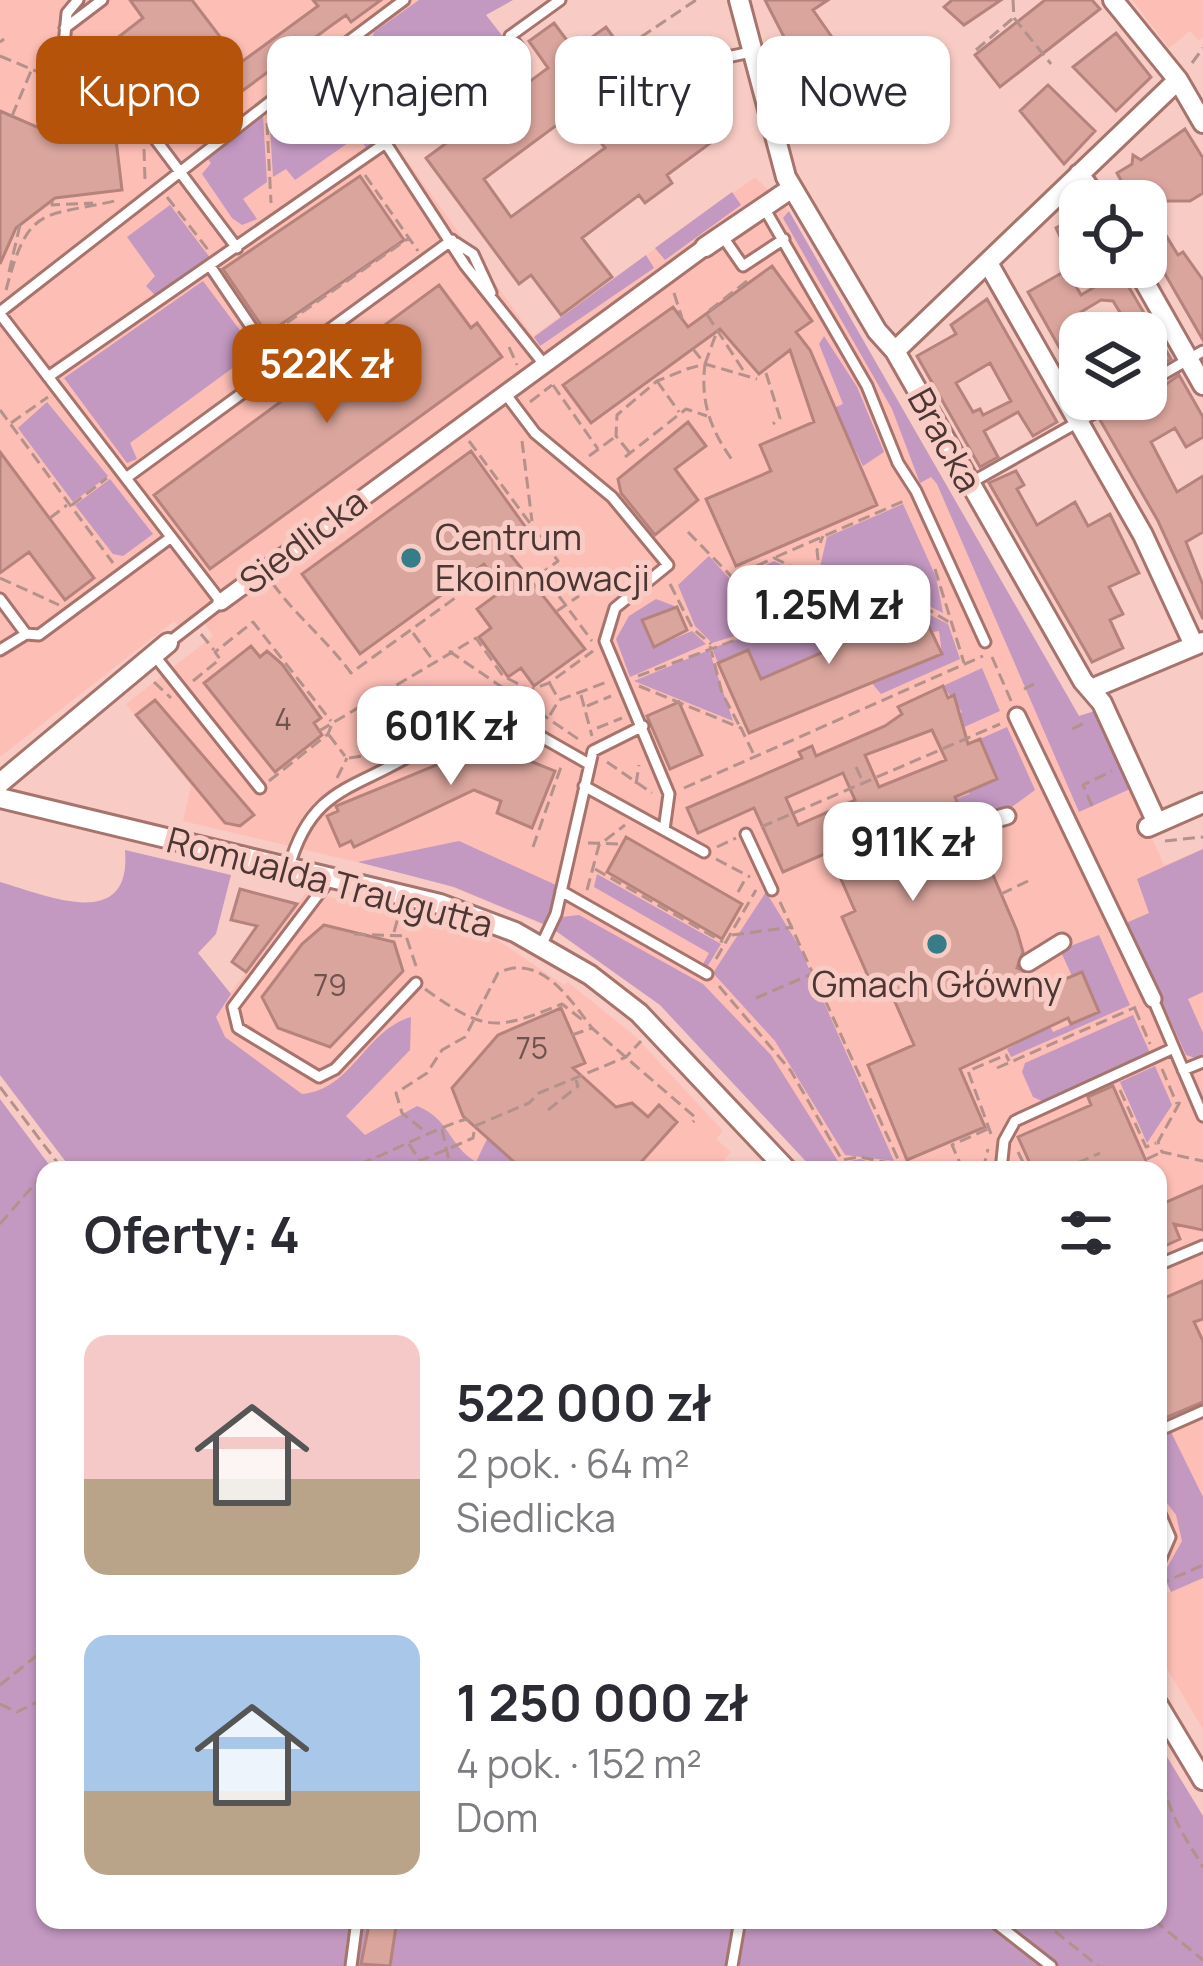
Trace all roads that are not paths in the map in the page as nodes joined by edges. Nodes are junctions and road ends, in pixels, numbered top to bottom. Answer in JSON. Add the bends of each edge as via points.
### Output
{"nodes":[{"id":1,"x":78,"y":0,"type":"edge"},
{"id":2,"x":102,"y":0,"type":"edge"},
{"id":3,"x":404,"y":0,"type":"edge"},
{"id":4,"x":560,"y":0,"type":"edge"},
{"id":5,"x":739,"y":0,"type":"edge"},
{"id":6,"x":1113,"y":0,"type":"edge"},
{"id":7,"x":65,"y":28,"type":"junction"},
{"id":8,"x":355,"y":36,"type":"edge"},
{"id":9,"x":510,"y":36,"type":"edge"},
{"id":10,"x":751,"y":52,"type":"junction"},
{"id":11,"x":733,"y":57,"type":"edge"},
{"id":12,"x":1181,"y":77,"type":"junction"},
{"id":13,"x":267,"y":102,"type":"edge"},
{"id":14,"x":1203,"y":123,"type":"edge"},
{"id":15,"x":382,"y":144,"type":"edge"},
{"id":16,"x":384,"y":144,"type":"edge"},
{"id":17,"x":178,"y":169,"type":"junction"},
{"id":18,"x":1079,"y":173,"type":"junction"},
{"id":19,"x":1084,"y":180,"type":"edge"},
{"id":20,"x":792,"y":188,"type":"junction"},
{"id":21,"x":763,"y":206,"type":"junction"},
{"id":22,"x":784,"y":239,"type":"junction"},
{"id":23,"x":452,"y":240,"type":"junction"},
{"id":24,"x":714,"y":241,"type":"junction"},
{"id":25,"x":237,"y":248,"type":"junction"},
{"id":26,"x":988,"y":263,"type":"junction"},
{"id":27,"x":213,"y":264,"type":"junction"},
{"id":28,"x":1150,"y":288,"type":"edge"},
{"id":29,"x":0,"y":313,"type":"edge"},
{"id":30,"x":895,"y":351,"type":"junction"},
{"id":31,"x":1196,"y":355,"type":"edge"},
{"id":32,"x":279,"y":368,"type":"junction"},
{"id":33,"x":543,"y":368,"type":"junction"},
{"id":34,"x":1167,"y":372,"type":"edge"},
{"id":35,"x":48,"y":377,"type":"junction"},
{"id":36,"x":1203,"y":385,"type":"edge"},
{"id":37,"x":504,"y":392,"type":"junction"},
{"id":38,"x":1082,"y":420,"type":"edge"},
{"id":39,"x":1078,"y":422,"type":"junction"},
{"id":40,"x":126,"y":478,"type":"junction"},
{"id":41,"x":969,"y":483,"type":"junction"},
{"id":42,"x":170,"y":538,"type":"junction"},
{"id":43,"x":0,"y":599,"type":"edge"},
{"id":44,"x":221,"y":602,"type":"junction"},
{"id":45,"x":26,"y":634,"type":"junction"},
{"id":46,"x":985,"y":642,"type":"dead end"},
{"id":47,"x":1199,"y":644,"type":"edge"},
{"id":48,"x":0,"y":650,"type":"edge"},
{"id":49,"x":157,"y":657,"type":"junction"},
{"id":50,"x":1091,"y":689,"type":"junction"},
{"id":51,"x":1017,"y":716,"type":"road end"},
{"id":52,"x":643,"y":727,"type":"junction"},
{"id":53,"x":589,"y":764,"type":"junction"},
{"id":54,"x":0,"y":783,"type":"edge"},
{"id":55,"x":584,"y":786,"type":"junction"},
{"id":56,"x":260,"y":788,"type":"road end"},
{"id":57,"x":0,"y":798,"type":"edge"},
{"id":58,"x":1203,"y":803,"type":"edge"},
{"id":59,"x":1007,"y":816,"type":"dead end"},
{"id":60,"x":968,"y":827,"type":"dead end"},
{"id":61,"x":664,"y":830,"type":"junction"},
{"id":62,"x":746,"y":834,"type":"road end"},
{"id":63,"x":704,"y":852,"type":"road end"},
{"id":64,"x":289,"y":867,"type":"junction"},
{"id":65,"x":332,"y":877,"type":"junction"},
{"id":66,"x":772,"y":890,"type":"road end"},
{"id":67,"x":561,"y":891,"type":"junction"},
{"id":68,"x":1062,"y":942,"type":"dead end"},
{"id":69,"x":542,"y":946,"type":"junction"},
{"id":70,"x":1028,"y":963,"type":"dead end"},
{"id":71,"x":707,"y":974,"type":"road end"},
{"id":72,"x":416,"y":983,"type":"road end"},
{"id":73,"x":1154,"y":1003,"type":"joint"},
{"id":74,"x":1174,"y":1048,"type":"junction"},
{"id":75,"x":1203,"y":1062,"type":"edge"},
{"id":76,"x":1184,"y":1070,"type":"junction"},
{"id":77,"x":1203,"y":1116,"type":"edge"},
{"id":78,"x":779,"y":1161,"type":"edge"},
{"id":79,"x":1002,"y":1161,"type":"edge"},
{"id":80,"x":1203,"y":1246,"type":"edge"},
{"id":81,"x":1167,"y":1261,"type":"edge"},
{"id":82,"x":1203,"y":1411,"type":"edge"},
{"id":83,"x":1167,"y":1427,"type":"edge"},
{"id":84,"x":1167,"y":1720,"type":"edge"},
{"id":85,"x":1203,"y":1780,"type":"edge"},
{"id":86,"x":356,"y":1929,"type":"edge"},
{"id":87,"x":738,"y":1929,"type":"edge"},
{"id":88,"x":1004,"y":1929,"type":"edge"},
{"id":89,"x":351,"y":1966,"type":"edge"},
{"id":90,"x":732,"y":1966,"type":"edge"},
{"id":91,"x":1052,"y":1966,"type":"edge"}],
"edges":[{"from":1,"to":7,"type":"lane"},
{"from":2,"to":7,"type":"lane"},
{"from":3,"to":8,"type":"lane"},
{"from":4,"to":9,"type":"lane"},
{"from":5,"to":10,"type":"street","name":"Bracka"},
{"from":6,"to":12,"type":"street"},
{"from":7,"to":17,"type":"lane","via":[[74,70],[118,95]]},
{"from":10,"to":11,"type":"lane"},
{"from":10,"to":20,"type":"street","name":"Bracka"},
{"from":12,"to":14,"type":"street"},
{"from":12,"to":18,"type":"street"},
{"from":13,"to":17,"type":"lane"},
{"from":15,"to":25,"type":"lane"},
{"from":16,"to":23,"type":"lane"},
{"from":17,"to":25,"type":"lane"},
{"from":17,"to":29,"type":"lane"},
{"from":18,"to":19,"type":"street"},
{"from":18,"to":26,"type":"street"},
{"from":20,"to":21,"type":"street","name":"Siedlicka"},
{"from":20,"to":30,"type":"street","name":"Bracka"},
{"from":21,"to":22,"type":"lane"},
{"from":21,"to":24,"type":"street","name":"Siedlicka"},
{"from":22,"to":24,"type":"lane","via":[[743,266]]},
{"from":22,"to":46,"type":"lane","via":[[867,386]]},
{"from":23,"to":32,"type":"lane"},
{"from":23,"to":33,"type":"lane","via":[[473,254]]},
{"from":24,"to":33,"type":"street","name":"Siedlicka"},
{"from":25,"to":27,"type":"lane"},
{"from":26,"to":30,"type":"street"},
{"from":26,"to":39,"type":"street"},
{"from":27,"to":32,"type":"lane"},
{"from":27,"to":35,"type":"lane"},
{"from":28,"to":31,"type":"street"},
{"from":29,"to":35,"type":"lane"},
{"from":30,"to":41,"type":"street","name":"Bracka"},
{"from":31,"to":34,"type":"lane"},
{"from":31,"to":36,"type":"street"},
{"from":32,"to":40,"type":"lane"},
{"from":33,"to":37,"type":"street","name":"Siedlicka"},
{"from":35,"to":40,"type":"lane"},
{"from":37,"to":44,"type":"street","name":"Siedlicka"},
{"from":37,"to":52,"type":"lane","via":[[668,565],[615,608],[605,641]]},
{"from":38,"to":39,"type":"lane"},
{"from":39,"to":41,"type":"lane"},
{"from":39,"to":47,"type":"street"},
{"from":40,"to":42,"type":"lane"},
{"from":41,"to":50,"type":"street","name":"Bracka"},
{"from":42,"to":44,"type":"lane"},
{"from":42,"to":45,"type":"lane","via":[[39,635]]},
{"from":43,"to":45,"type":"lane"},
{"from":44,"to":49,"type":"lane","name":"Siedlicka"},
{"from":45,"to":48,"type":"lane"},
{"from":47,"to":50,"type":"street"},
{"from":49,"to":54,"type":"street","name":"Siedlicka"},
{"from":49,"to":56,"type":"lane"},
{"from":50,"to":58,"type":"street","name":"Bracka","via":[[1152,825]]},
{"from":51,"to":73,"type":"street"},
{"from":52,"to":53,"type":"lane","via":[[593,751]]},
{"from":52,"to":61,"type":"lane","via":[[669,794]]},
{"from":53,"to":55,"type":"lane"},
{"from":53,"to":64,"type":"lane","via":[[468,708],[424,747],[306,818]]},
{"from":55,"to":61,"type":"lane"},
{"from":55,"to":67,"type":"lane"},
{"from":57,"to":64,"type":"street","name":"Romualda Traugutta"},
{"from":59,"to":60,"type":"street"},
{"from":61,"to":63,"type":"lane"},
{"from":62,"to":66,"type":"lane"},
{"from":64,"to":65,"type":"street","name":"Romualda Traugutta"},
{"from":65,"to":69,"type":"street","name":"Romualda Traugutta","via":[[450,907]]},
{"from":65,"to":72,"type":"lane","via":[[233,1007],[238,1028],[319,1077]]},
{"from":67,"to":69,"type":"lane"},
{"from":67,"to":71,"type":"lane"},
{"from":68,"to":70,"type":"street"},
{"from":69,"to":78,"type":"street","name":"Romualda Traugutta","via":[[639,1013]]},
{"from":73,"to":74,"type":"lane"},
{"from":74,"to":76,"type":"lane"},
{"from":74,"to":79,"type":"lane","via":[[1016,1120]]},
{"from":75,"to":76,"type":"lane"},
{"from":76,"to":77,"type":"lane"},
{"from":80,"to":81,"type":"lane"},
{"from":82,"to":83,"type":"lane"},
{"from":84,"to":85,"type":"street"},
{"from":86,"to":89,"type":"lane"},
{"from":87,"to":90,"type":"lane"},
{"from":88,"to":91,"type":"lane"}]}
